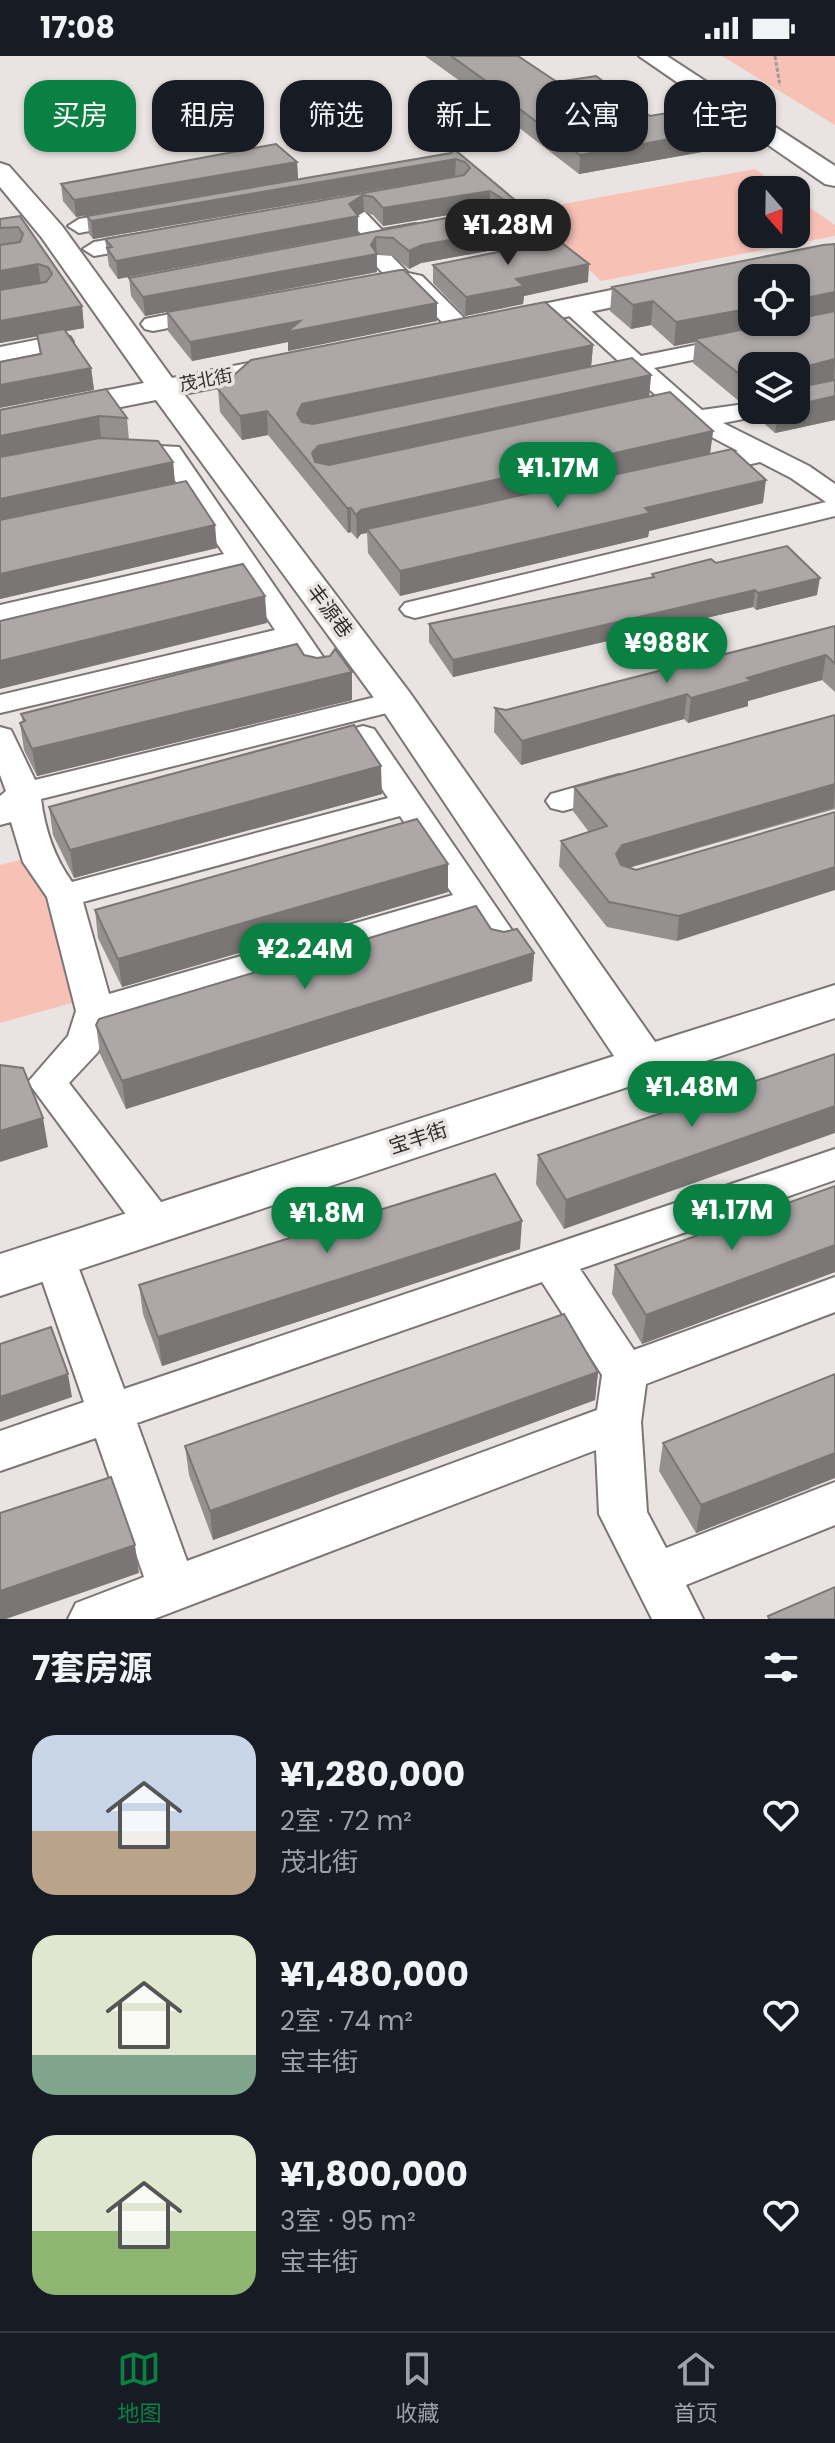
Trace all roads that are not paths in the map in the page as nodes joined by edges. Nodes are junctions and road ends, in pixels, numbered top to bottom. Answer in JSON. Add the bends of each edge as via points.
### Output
{"nodes":[{"id":1,"x":651,"y":56,"type":"edge"},
{"id":2,"x":680,"y":56,"type":"edge"},
{"id":3,"x":835,"y":158,"type":"edge"},
{"id":4,"x":0,"y":171,"type":"edge"},
{"id":5,"x":354,"y":178,"type":"edge"},
{"id":6,"x":835,"y":178,"type":"edge"},
{"id":7,"x":373,"y":200,"type":"edge"},
{"id":8,"x":346,"y":205,"type":"junction"},
{"id":9,"x":314,"y":210,"type":"edge"},
{"id":10,"x":155,"y":212,"type":"edge"},
{"id":11,"x":79,"y":226,"type":"dead end"},
{"id":12,"x":434,"y":228,"type":"edge"},
{"id":13,"x":173,"y":235,"type":"edge"},
{"id":14,"x":364,"y":242,"type":"junction"},
{"id":15,"x":94,"y":249,"type":"dead end"},
{"id":16,"x":437,"y":271,"type":"edge"},
{"id":17,"x":407,"y":280,"type":"junction"},
{"id":18,"x":696,"y":282,"type":"edge"},
{"id":19,"x":369,"y":284,"type":"edge"},
{"id":20,"x":573,"y":307,"type":"junction"},
{"id":21,"x":230,"y":310,"type":"edge"},
{"id":22,"x":153,"y":324,"type":"dead end"},
{"id":23,"x":462,"y":329,"type":"junction"},
{"id":24,"x":430,"y":336,"type":"edge"},
{"id":25,"x":759,"y":340,"type":"edge"},
{"id":26,"x":61,"y":342,"type":"edge"},
{"id":27,"x":0,"y":354,"type":"edge"},
{"id":28,"x":321,"y":357,"type":"edge"},
{"id":29,"x":638,"y":366,"type":"junction"},
{"id":30,"x":609,"y":375,"type":"edge"},
{"id":31,"x":164,"y":389,"type":"junction"},
{"id":32,"x":648,"y":409,"type":"edge"},
{"id":33,"x":738,"y":410,"type":"edge"},
{"id":34,"x":687,"y":411,"type":"junction"},
{"id":35,"x":0,"y":421,"type":"edge"},
{"id":36,"x":102,"y":450,"type":"edge"},
{"id":37,"x":760,"y":454,"type":"junction"},
{"id":38,"x":835,"y":464,"type":"edge"},
{"id":39,"x":800,"y":472,"type":"junction"},
{"id":40,"x":667,"y":475,"type":"edge"},
{"id":41,"x":195,"y":492,"type":"junction"},
{"id":42,"x":835,"y":496,"type":"edge"},
{"id":43,"x":165,"y":498,"type":"edge"},
{"id":44,"x":835,"y":508,"type":"edge"},
{"id":45,"x":241,"y":559,"type":"junction"},
{"id":46,"x":415,"y":609,"type":"dead end"},
{"id":47,"x":0,"y":614,"type":"edge"},
{"id":48,"x":293,"y":635,"type":"junction"},
{"id":49,"x":319,"y":673,"type":"edge"},
{"id":50,"x":396,"y":701,"type":"junction"},
{"id":51,"x":0,"y":704,"type":"edge"},
{"id":52,"x":363,"y":736,"type":"edge"},
{"id":53,"x":0,"y":737,"type":"edge"},
{"id":54,"x":653,"y":776,"type":"edge"},
{"id":55,"x":563,"y":801,"type":"dead end"},
{"id":56,"x":12,"y":803,"type":"edge"},
{"id":57,"x":409,"y":803,"type":"junction"},
{"id":58,"x":64,"y":896,"type":"junction"},
{"id":59,"x":474,"y":901,"type":"junction"},
{"id":60,"x":504,"y":945,"type":"edge"},
{"id":61,"x":835,"y":1001,"type":"edge"},
{"id":62,"x":95,"y":1011,"type":"junction"},
{"id":63,"x":644,"y":1063,"type":"junction"},
{"id":64,"x":835,"y":1164,"type":"edge"},
{"id":65,"x":157,"y":1224,"type":"junction"},
{"id":66,"x":55,"y":1257,"type":"junction"},
{"id":67,"x":551,"y":1260,"type":"junction"},
{"id":68,"x":0,"y":1275,"type":"edge"},
{"id":69,"x":835,"y":1294,"type":"edge"},
{"id":70,"x":625,"y":1373,"type":"junction"},
{"id":71,"x":110,"y":1412,"type":"junction"},
{"id":72,"x":618,"y":1422,"type":"junction"},
{"id":73,"x":0,"y":1451,"type":"edge"},
{"id":74,"x":835,"y":1503,"type":"edge"},
{"id":75,"x":655,"y":1575,"type":"junction"},
{"id":76,"x":173,"y":1589,"type":"junction"},
{"id":77,"x":93,"y":1619,"type":"edge"},
{"id":78,"x":678,"y":1619,"type":"edge"}],
"edges":[{"from":1,"to":6,"type":"main road"},
{"from":2,"to":3,"type":"main road"},
{"from":4,"to":31,"type":"street","name":"丰源巷","via":[[52,232]]},
{"from":5,"to":8,"type":"street","via":[[309,186],[333,192]]},
{"from":7,"to":8,"type":"street"},
{"from":8,"to":9,"type":"street"},
{"from":8,"to":14,"type":"street"},
{"from":10,"to":11,"type":"street"},
{"from":12,"to":14,"type":"street"},
{"from":13,"to":15,"type":"street"},
{"from":14,"to":17,"type":"street"},
{"from":16,"to":17,"type":"street"},
{"from":17,"to":19,"type":"street"},
{"from":17,"to":23,"type":"street"},
{"from":18,"to":20,"type":"street"},
{"from":20,"to":23,"type":"street"},
{"from":20,"to":29,"type":"street"},
{"from":21,"to":22,"type":"street"},
{"from":23,"to":24,"type":"street"},
{"from":25,"to":29,"type":"street"},
{"from":26,"to":27,"type":"street"},
{"from":28,"to":31,"type":"street","name":"茂北街"},
{"from":29,"to":30,"type":"street"},
{"from":29,"to":34,"type":"street"},
{"from":31,"to":35,"type":"street","name":"茂北街"},
{"from":31,"to":50,"type":"street","name":"丰源巷"},
{"from":32,"to":34,"type":"street"},
{"from":33,"to":34,"type":"street"},
{"from":34,"to":37,"type":"street"},
{"from":36,"to":41,"type":"street","via":[[170,453]]},
{"from":37,"to":39,"type":"street"},
{"from":37,"to":40,"type":"street"},
{"from":38,"to":39,"type":"street"},
{"from":39,"to":42,"type":"street"},
{"from":41,"to":43,"type":"street"},
{"from":41,"to":45,"type":"street"},
{"from":44,"to":46,"type":"street"},
{"from":45,"to":47,"type":"street"},
{"from":45,"to":48,"type":"street"},
{"from":48,"to":49,"type":"street"},
{"from":48,"to":51,"type":"street"},
{"from":50,"to":56,"type":"street"},
{"from":50,"to":63,"type":"street","name":"丰源巷"},
{"from":52,"to":57,"type":"street"},
{"from":53,"to":56,"type":"street"},
{"from":54,"to":55,"type":"street"},
{"from":56,"to":58,"type":"street","via":[[27,820],[40,862]]},
{"from":57,"to":58,"type":"street"},
{"from":57,"to":59,"type":"street"},
{"from":58,"to":62,"type":"street"},
{"from":59,"to":60,"type":"street"},
{"from":59,"to":62,"type":"street"},
{"from":61,"to":63,"type":"street","name":"宝丰街"},
{"from":62,"to":65,"type":"street","via":[[85,1042],[32,1080]]},
{"from":63,"to":65,"type":"street","name":"宝丰街"},
{"from":64,"to":67,"type":"street"},
{"from":65,"to":66,"type":"street","name":"宝丰街"},
{"from":66,"to":68,"type":"street","name":"宝丰街"},
{"from":66,"to":71,"type":"street"},
{"from":67,"to":70,"type":"street"},
{"from":67,"to":71,"type":"street"},
{"from":69,"to":70,"type":"street"},
{"from":70,"to":72,"type":"street"},
{"from":71,"to":73,"type":"street"},
{"from":71,"to":76,"type":"street"},
{"from":72,"to":75,"type":"street","via":[[623,1514]]},
{"from":72,"to":76,"type":"street"},
{"from":74,"to":75,"type":"street"},
{"from":75,"to":78,"type":"street"},
{"from":76,"to":77,"type":"street"}]}
